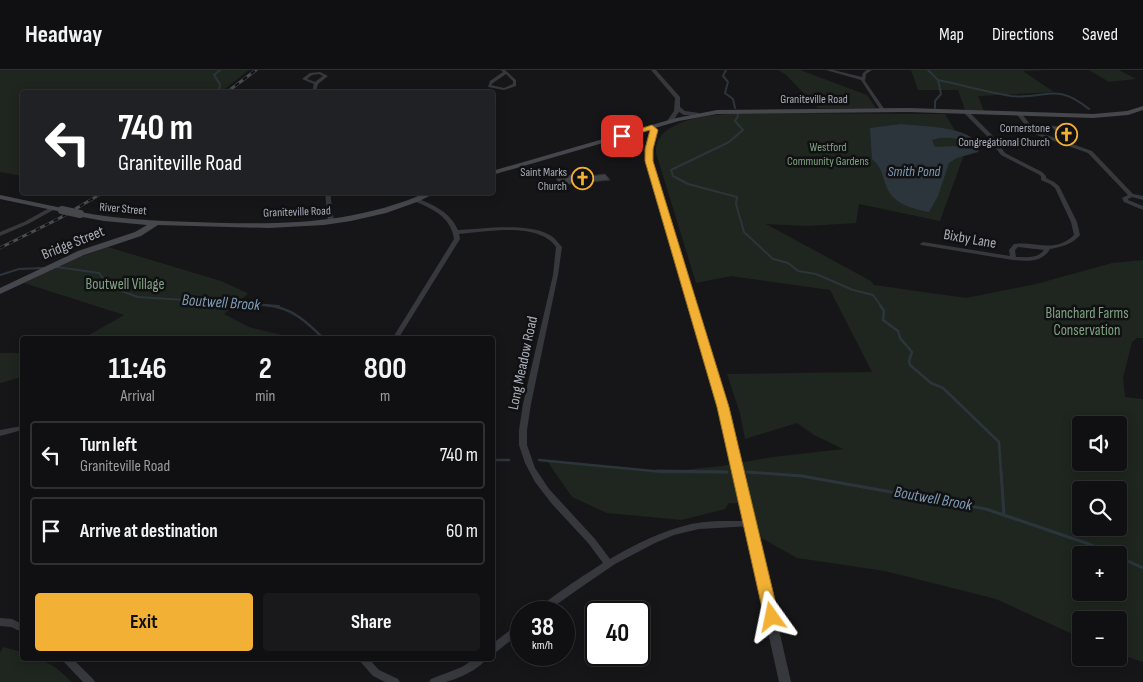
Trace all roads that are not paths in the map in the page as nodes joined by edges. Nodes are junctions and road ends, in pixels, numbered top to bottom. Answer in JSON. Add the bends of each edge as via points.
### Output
{"nodes":[{"id":1,"x":653,"y":70,"type":"edge"},
{"id":2,"x":828,"y":70,"type":"edge"},
{"id":3,"x":870,"y":70,"type":"edge"},
{"id":4,"x":504,"y":72,"type":"edge"},
{"id":5,"x":863,"y":79,"type":"junction"},
{"id":6,"x":316,"y":83,"type":"junction"},
{"id":7,"x":314,"y":90,"type":"edge"},
{"id":8,"x":678,"y":108,"type":"junction"},
{"id":9,"x":1143,"y":108,"type":"edge"},
{"id":10,"x":883,"y":110,"type":"junction"},
{"id":11,"x":966,"y":112,"type":"junction"},
{"id":12,"x":697,"y":114,"type":"junction"},
{"id":13,"x":1020,"y":115,"type":"junction"},
{"id":14,"x":670,"y":121,"type":"junction"},
{"id":15,"x":652,"y":127,"type":"junction"},
{"id":16,"x":644,"y":130,"type":"junction"},
{"id":17,"x":652,"y":138,"type":"junction"},
{"id":18,"x":495,"y":171,"type":"edge"},
{"id":19,"x":1131,"y":194,"type":"junction"},
{"id":20,"x":327,"y":195,"type":"edge"},
{"id":21,"x":428,"y":195,"type":"edge"},
{"id":22,"x":0,"y":198,"type":"edge"},
{"id":23,"x":1143,"y":198,"type":"edge"},
{"id":24,"x":416,"y":200,"type":"junction"},
{"id":25,"x":53,"y":208,"type":"junction"},
{"id":26,"x":1143,"y":208,"type":"edge"},
{"id":27,"x":331,"y":222,"type":"junction"},
{"id":28,"x":156,"y":223,"type":"junction"},
{"id":29,"x":457,"y":232,"type":"junction"},
{"id":30,"x":0,"y":234,"type":"edge"},
{"id":31,"x":923,"y":244,"type":"dead end"},
{"id":32,"x":1048,"y":248,"type":"junction"},
{"id":33,"x":1013,"y":258,"type":"junction"},
{"id":34,"x":0,"y":291,"type":"edge"},
{"id":35,"x":397,"y":336,"type":"edge"},
{"id":36,"x":20,"y":428,"type":"edge"},
{"id":37,"x":0,"y":433,"type":"edge"},
{"id":38,"x":750,"y":524,"type":"junction"},
{"id":39,"x":608,"y":564,"type":"junction"},
{"id":40,"x":556,"y":601,"type":"edge"},
{"id":41,"x":0,"y":622,"type":"edge"},
{"id":42,"x":20,"y":627,"type":"edge"},
{"id":43,"x":510,"y":636,"type":"edge"},
{"id":44,"x":495,"y":648,"type":"edge"},
{"id":45,"x":69,"y":661,"type":"edge"},
{"id":46,"x":364,"y":661,"type":"edge"},
{"id":47,"x":478,"y":661,"type":"edge"},
{"id":48,"x":90,"y":682,"type":"edge"},
{"id":49,"x":395,"y":682,"type":"edge"},
{"id":50,"x":434,"y":682,"type":"edge"},
{"id":51,"x":785,"y":682,"type":"edge"}],
"edges":[{"from":1,"to":8,"type":"street","via":[[678,98]]},
{"from":2,"to":5,"type":"street"},
{"from":3,"to":5,"type":"street"},
{"from":4,"to":4,"type":"street","via":[[494,80],[489,86],[498,89],[515,85]]},
{"from":5,"to":10,"type":"street"},
{"from":6,"to":6,"type":"street","via":[[307,81],[304,77],[325,75],[325,79]]},
{"from":6,"to":7,"type":"street"},
{"from":8,"to":12,"type":"street","via":[[686,114]]},
{"from":8,"to":14,"type":"street"},
{"from":9,"to":13,"type":"main road","name":"Graniteville Road","via":[[1128,113],[1093,116]]},
{"from":10,"to":11,"type":"main road","name":"Graniteville Road"},
{"from":10,"to":12,"type":"main road","name":"Graniteville Road","via":[[742,110]]},
{"from":11,"to":13,"type":"main road","name":"Graniteville Road"},
{"from":11,"to":32,"type":"street","name":"Bixby Lane","via":[[1003,154],[1040,173],[1043,179],[1057,187],[1077,235],[1073,241]]},
{"from":12,"to":14,"type":"main road","name":"Graniteville Road"},
{"from":13,"to":19,"type":"street","via":[[1039,134],[1095,156]]},
{"from":14,"to":15,"type":"main road","name":"Graniteville Road"},
{"from":15,"to":16,"type":"main road","name":"Graniteville Road"},
{"from":15,"to":17,"type":"street"},
{"from":16,"to":17,"type":"street"},
{"from":16,"to":18,"type":"main road","name":"Graniteville Road"},
{"from":17,"to":38,"type":"street","via":[[650,164],[723,407]]},
{"from":19,"to":23,"type":"street"},
{"from":19,"to":26,"type":"street","via":[[1125,198],[1126,201]]},
{"from":20,"to":27,"type":"street"},
{"from":21,"to":24,"type":"main road","name":"Graniteville Road"},
{"from":22,"to":25,"type":"main road","name":"River Street"},
{"from":24,"to":27,"type":"main road","name":"Graniteville Road","via":[[375,214]]},
{"from":24,"to":29,"type":"street","via":[[446,216]]},
{"from":25,"to":28,"type":"main road","name":"River Street","bridge":true,"via":[[112,220]]},
{"from":25,"to":30,"type":"street"},
{"from":27,"to":28,"type":"main road","name":"Graniteville Road","via":[[292,225]]},
{"from":28,"to":34,"type":"main road","name":"Bridge Street","via":[[138,234],[81,253]]},
{"from":29,"to":35,"type":"street","via":[[455,243]]},
{"from":29,"to":39,"type":"street","name":"Long Meadow Road","via":[[526,230],[543,234],[559,247],[529,394],[523,444],[537,480],[594,543]]},
{"from":31,"to":33,"type":"street","name":"Bixby Lane"},
{"from":32,"to":33,"type":"street","name":"Bixby Lane","via":[[1045,255],[1038,258]]},
{"from":32,"to":33,"type":"street","name":"Bixby Lane","via":[[1016,245],[1012,250]]},
{"from":36,"to":37,"type":"street"},
{"from":38,"to":39,"type":"street","via":[[710,524],[675,532]]},
{"from":38,"to":51,"type":"street"},
{"from":39,"to":40,"type":"street"},
{"from":41,"to":42,"type":"street"},
{"from":43,"to":44,"type":"street"},
{"from":45,"to":48,"type":"street"},
{"from":46,"to":49,"type":"street","via":[[376,673]]},
{"from":47,"to":50,"type":"street"}]}
